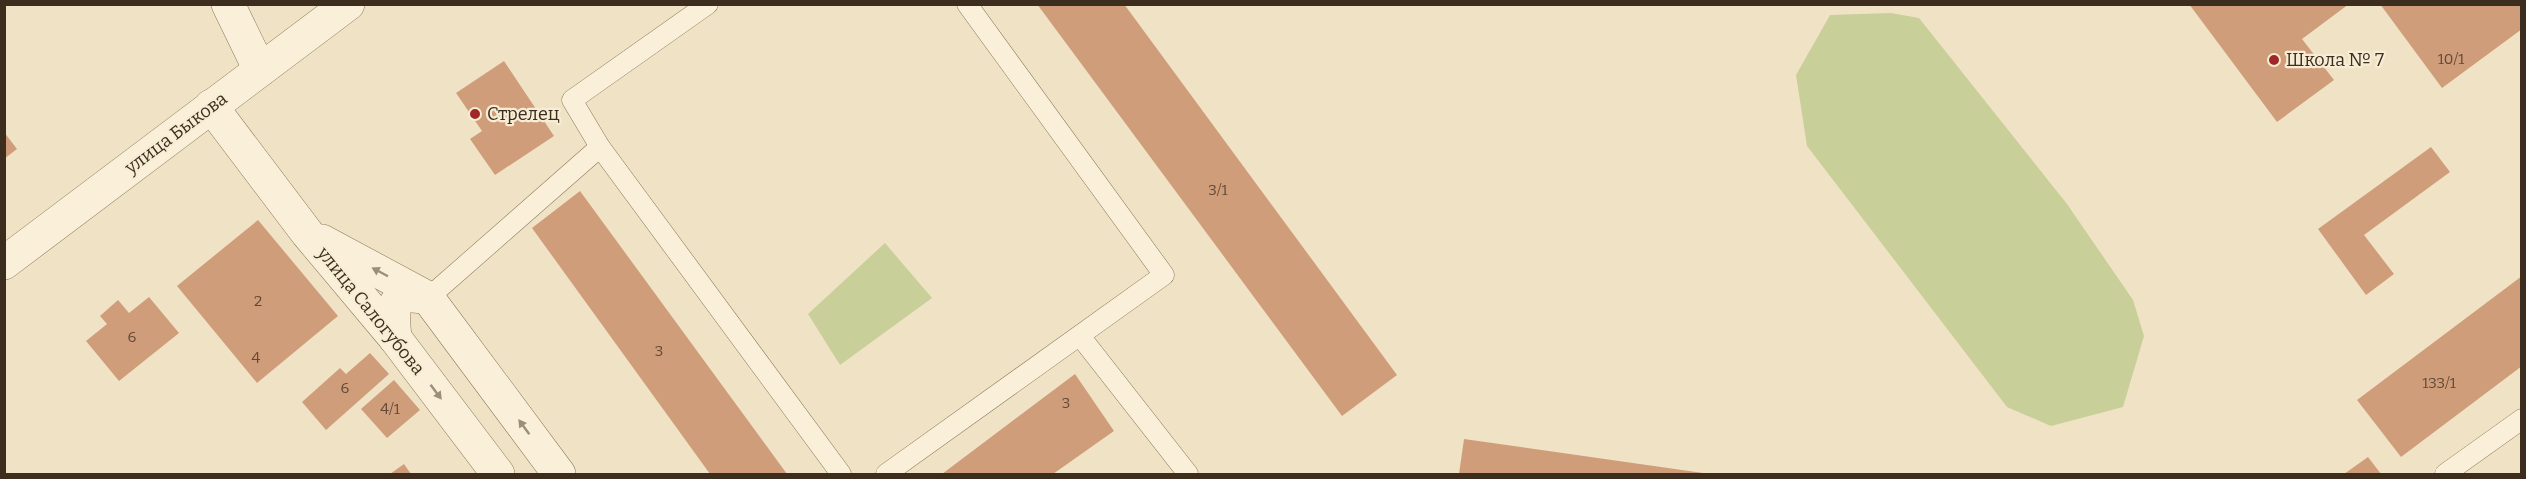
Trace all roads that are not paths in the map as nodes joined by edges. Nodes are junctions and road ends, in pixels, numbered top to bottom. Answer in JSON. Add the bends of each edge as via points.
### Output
{"nodes":[{"id":1,"x":228,"y":4,"type":"edge"},
{"id":2,"x":348,"y":4,"type":"edge"},
{"id":3,"x":708,"y":4,"type":"edge"},
{"id":4,"x":967,"y":4,"type":"edge"},
{"id":5,"x":260,"y":70,"type":"junction"},
{"id":6,"x":211,"y":106,"type":"junction"},
{"id":7,"x":600,"y":147,"type":"junction"},
{"id":8,"x":306,"y":233,"type":"junction"},
{"id":9,"x":4,"y":263,"type":"edge"},
{"id":10,"x":428,"y":298,"type":"junction"},
{"id":11,"x":1080,"y":336,"type":"junction"},
{"id":12,"x":395,"y":338,"type":"junction"},
{"id":13,"x":2522,"y":419,"type":"edge"},
{"id":14,"x":498,"y":474,"type":"edge"},
{"id":15,"x":559,"y":474,"type":"edge"},
{"id":16,"x":841,"y":474,"type":"edge"},
{"id":17,"x":886,"y":474,"type":"edge"},
{"id":18,"x":1188,"y":474,"type":"edge"},
{"id":19,"x":2445,"y":474,"type":"edge"}],
"edges":[{"from":1,"to":5,"type":"street"},
{"from":2,"to":5,"type":"street","name":"улица Быкова"},
{"from":3,"to":7,"type":"lane","via":[[572,100]]},
{"from":4,"to":11,"type":"lane","via":[[1164,275]]},
{"from":5,"to":6,"type":"street","name":"улица Быкова"},
{"from":6,"to":8,"type":"street"},
{"from":6,"to":9,"type":"street","name":"улица Быкова"},
{"from":7,"to":10,"type":"lane"},
{"from":7,"to":16,"type":"lane"},
{"from":10,"to":8,"type":"street","name":"улица Салогубова","one_way":true},
{"from":8,"to":12,"type":"street","name":"улица Салогубова"},
{"from":10,"to":12,"type":"street","via":[[409,294],[398,300],[393,313]]},
{"from":15,"to":10,"type":"street","name":"улица Салогубова","one_way":true},
{"from":11,"to":17,"type":"lane"},
{"from":11,"to":18,"type":"lane"},
{"from":12,"to":14,"type":"street","name":"улица Салогубова","one_way":true},
{"from":13,"to":19,"type":"lane"}]}
